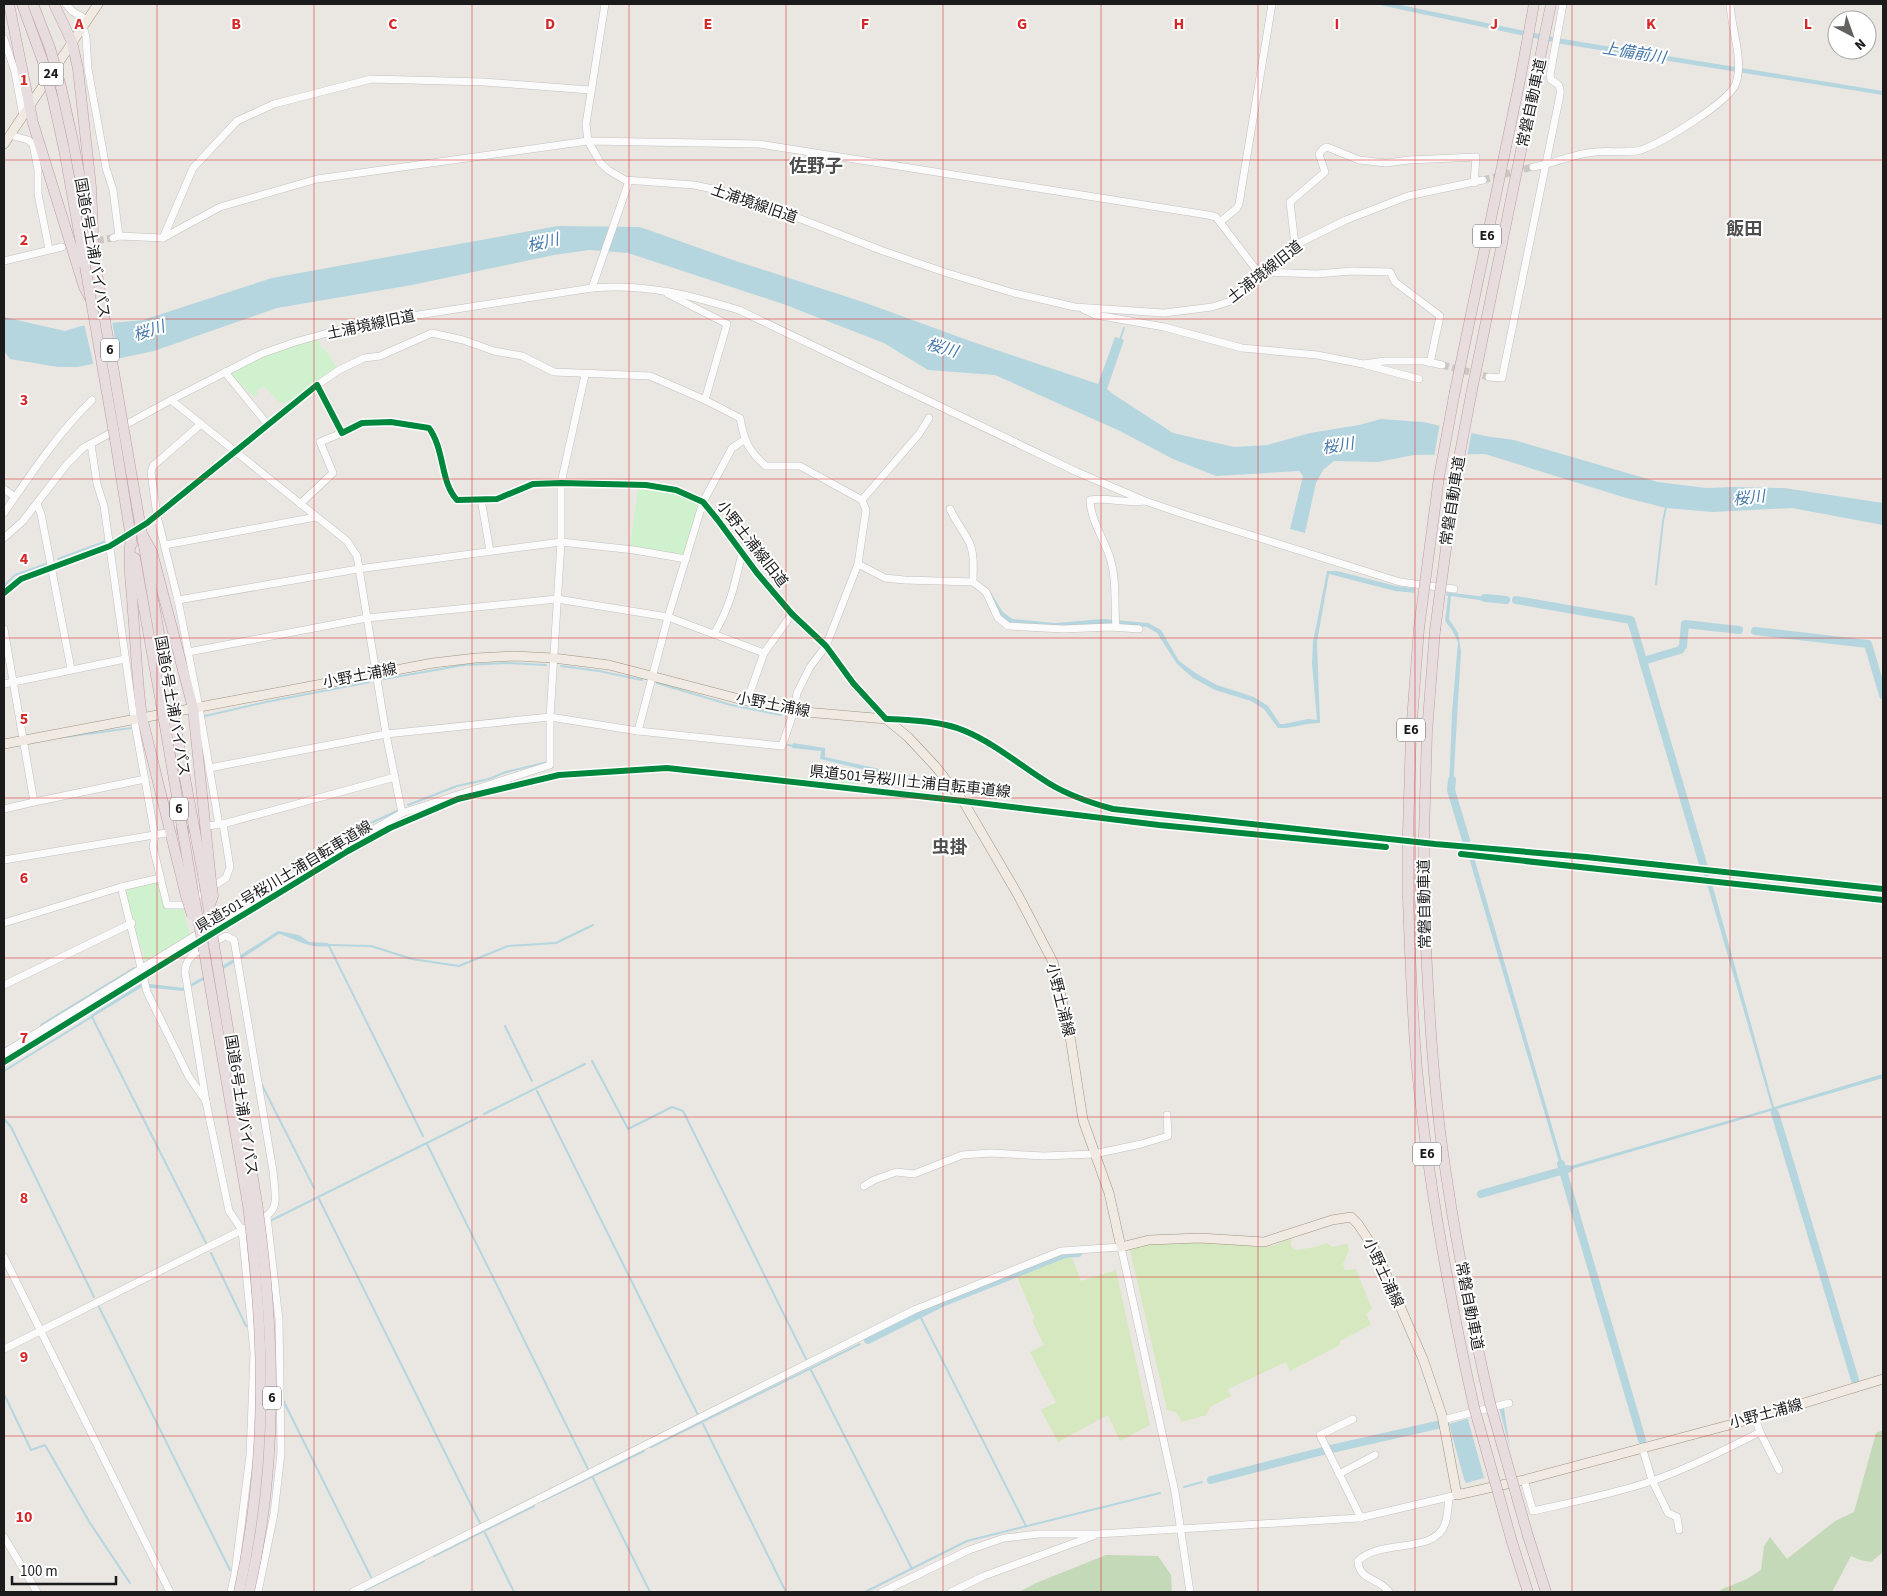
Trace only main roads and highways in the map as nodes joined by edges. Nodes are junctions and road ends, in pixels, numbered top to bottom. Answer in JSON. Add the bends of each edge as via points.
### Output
{"nodes":[{"id":1,"x":9,"y":4,"type":"edge"},
{"id":2,"x":22,"y":4,"type":"edge"},
{"id":3,"x":33,"y":4,"type":"edge"},
{"id":4,"x":54,"y":4,"type":"edge"},
{"id":5,"x":98,"y":4,"type":"edge"},
{"id":6,"x":1534,"y":4,"type":"edge"},
{"id":7,"x":1551,"y":4,"type":"edge"},
{"id":8,"x":72,"y":42,"type":"junction"},
{"id":9,"x":29,"y":106,"type":"junction"},
{"id":10,"x":4,"y":144,"type":"edge"},
{"id":11,"x":95,"y":259,"type":"junction"},
{"id":12,"x":81,"y":266,"type":"junction"},
{"id":13,"x":120,"y":438,"type":"junction"},
{"id":14,"x":142,"y":534,"type":"junction"},
{"id":15,"x":127,"y":538,"type":"junction"},
{"id":16,"x":166,"y":703,"type":"junction"},
{"id":17,"x":196,"y":708,"type":"junction"},
{"id":18,"x":138,"y":718,"type":"junction"},
{"id":19,"x":170,"y":725,"type":"junction"},
{"id":20,"x":4,"y":744,"type":"edge"},
{"id":21,"x":208,"y":884,"type":"junction"},
{"id":22,"x":190,"y":894,"type":"junction"},
{"id":23,"x":253,"y":1204,"type":"junction"},
{"id":24,"x":1883,"y":1379,"type":"edge"},
{"id":25,"x":239,"y":1592,"type":"edge"},
{"id":26,"x":249,"y":1592,"type":"edge"},
{"id":27,"x":1528,"y":1592,"type":"edge"},
{"id":28,"x":1546,"y":1592,"type":"edge"}],
"edges":[{"from":1,"to":9,"type":"highway"},
{"from":2,"to":12,"type":"highway","name":"国道6号土浦バイパス","number":"6","bridge":true,"via":[[53,99],[64,149]]},
{"from":3,"to":11,"type":"highway","name":"国道6号土浦バイパス","number":"6","bridge":true,"via":[[50,48],[74,141]]},
{"from":4,"to":8,"type":"highway"},
{"from":5,"to":8,"type":"main road","number":"24"},
{"from":6,"to":27,"type":"highway","name":"常磐自動車道","number":"E6","bridge":true,"via":[[1438,486],[1419,628],[1408,833],[1417,1068],[1444,1263],[1474,1407]]},
{"from":7,"to":28,"type":"highway","name":"常磐自動車道","number":"E6","bridge":true,"via":[[1456,474],[1436,630],[1427,732],[1424,836],[1427,989],[1441,1137],[1458,1249],[1490,1403]]},
{"from":8,"to":9,"type":"main road","number":"24"},
{"from":8,"to":11,"type":"highway","via":[[91,187]]},
{"from":9,"to":10,"type":"main road","number":"24"},
{"from":9,"to":12,"type":"highway"},
{"from":11,"to":13,"type":"highway","name":"国道6号土浦バイパス","number":"6","bridge":true},
{"from":12,"to":13,"type":"highway","name":"国道6号土浦バイパス","number":"6","bridge":true},
{"from":13,"to":14,"type":"highway","name":"国道6号土浦バイパス","number":"6"},
{"from":13,"to":15,"type":"highway","name":"国道6号土浦バイパス","number":"6"},
{"from":14,"to":16,"type":"highway","name":"国道6号土浦バイパス","number":"6"},
{"from":14,"to":17,"type":"highway","via":[[152,552]]},
{"from":15,"to":16,"type":"highway","name":"国道6号土浦バイパス","number":"6"},
{"from":15,"to":18,"type":"highway"},
{"from":16,"to":19,"type":"highway","name":"国道6号土浦バイパス","number":"6","bridge":true},
{"from":17,"to":18,"type":"main road","name":"小野土浦線"},
{"from":17,"to":21,"type":"highway"},
{"from":17,"to":24,"type":"main road","name":"小野土浦線","via":[[432,663],[515,656],[609,665],[794,711],[886,719],[908,737],[963,800],[1053,962],[1069,1030],[1083,1120],[1109,1193],[1121,1247],[1149,1240],[1200,1238],[1264,1242],[1351,1217],[1368,1237],[1387,1274],[1437,1396],[1453,1496],[1756,1418]]},
{"from":18,"to":20,"type":"main road","name":"小野土浦線"},
{"from":18,"to":22,"type":"highway"},
{"from":19,"to":21,"type":"highway","name":"国道6号土浦バイパス","number":"6"},
{"from":19,"to":22,"type":"highway","name":"国道6号土浦バイパス","number":"6"},
{"from":21,"to":23,"type":"highway","name":"国道6号土浦バイパス","number":"6","bridge":true,"via":[[208,909]]},
{"from":22,"to":23,"type":"highway","name":"国道6号土浦バイパス","number":"6","bridge":true,"via":[[201,934]]},
{"from":23,"to":25,"type":"highway","name":"国道6号土浦バイパス","number":"6","bridge":true,"via":[[262,1404],[254,1503]]},
{"from":23,"to":26,"type":"highway","name":"国道6号土浦バイパス","number":"6","bridge":true,"via":[[266,1263],[272,1406],[265,1501]]}]}
